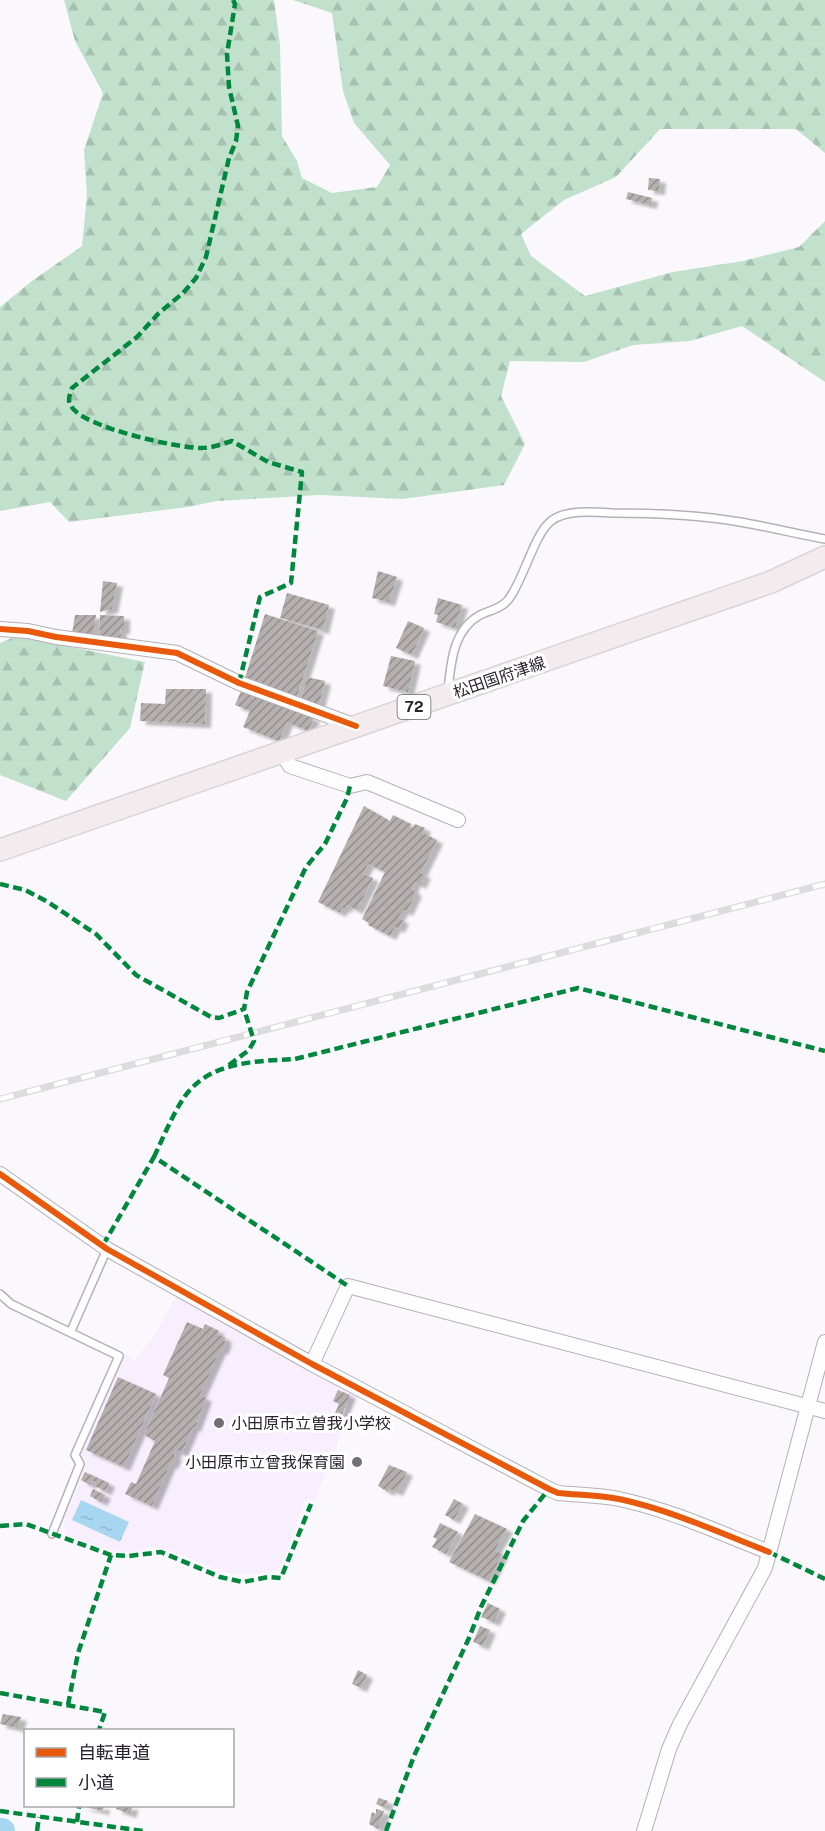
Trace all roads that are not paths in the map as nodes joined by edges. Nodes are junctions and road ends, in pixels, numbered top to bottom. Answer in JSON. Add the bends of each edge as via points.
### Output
{"nodes":[{"id":1,"x":825,"y":539,"type":"edge"},
{"id":2,"x":825,"y":557,"type":"edge"},
{"id":3,"x":2,"y":626,"type":"edge"},
{"id":4,"x":448,"y":695,"type":"junction"},
{"id":5,"x":356,"y":726,"type":"junction"},
{"id":6,"x":282,"y":753,"type":"junction"},
{"id":7,"x":458,"y":820,"type":"dead end"},
{"id":8,"x":0,"y":850,"type":"edge"},
{"id":9,"x":0,"y":1174,"type":"edge"},
{"id":10,"x":107,"y":1249,"type":"junction"},
{"id":11,"x":0,"y":1294,"type":"edge"},
{"id":12,"x":71,"y":1331,"type":"junction"},
{"id":13,"x":825,"y":1342,"type":"edge"},
{"id":14,"x":312,"y":1364,"type":"junction"},
{"id":15,"x":808,"y":1406,"type":"junction"},
{"id":16,"x":825,"y":1411,"type":"edge"},
{"id":17,"x":52,"y":1534,"type":"dead end"},
{"id":18,"x":769,"y":1552,"type":"junction"},
{"id":19,"x":644,"y":1831,"type":"edge"}],
"edges":[{"from":1,"to":4,"type":"lane","via":[[739,522],[663,514],[579,512],[552,520],[507,602],[468,624],[459,637],[451,657]]},
{"from":2,"to":4,"type":"main road","name":"松田国府津線","number":"72","via":[[771,582]]},
{"from":3,"to":5,"type":"street","via":[[56,638],[177,653],[239,683]]},
{"from":4,"to":5,"type":"main road","name":"松田国府津線","number":"72"},
{"from":5,"to":6,"type":"main road","name":"松田国府津線","number":"72"},
{"from":6,"to":7,"type":"street","via":[[290,766],[350,786],[367,782]]},
{"from":6,"to":8,"type":"main road","name":"松田国府津線","number":"72"},
{"from":9,"to":10,"type":"street"},
{"from":10,"to":12,"type":"lane"},
{"from":10,"to":14,"type":"street"},
{"from":11,"to":12,"type":"lane","via":[[11,1304]]},
{"from":12,"to":17,"type":"lane","via":[[119,1356],[75,1455],[80,1464]]},
{"from":13,"to":15,"type":"street"},
{"from":14,"to":15,"type":"street","via":[[348,1286]]},
{"from":14,"to":18,"type":"street","via":[[549,1490],[643,1505]]},
{"from":15,"to":16,"type":"street"},
{"from":15,"to":18,"type":"street"},
{"from":18,"to":19,"type":"street","via":[[765,1568],[672,1741]]}]}
